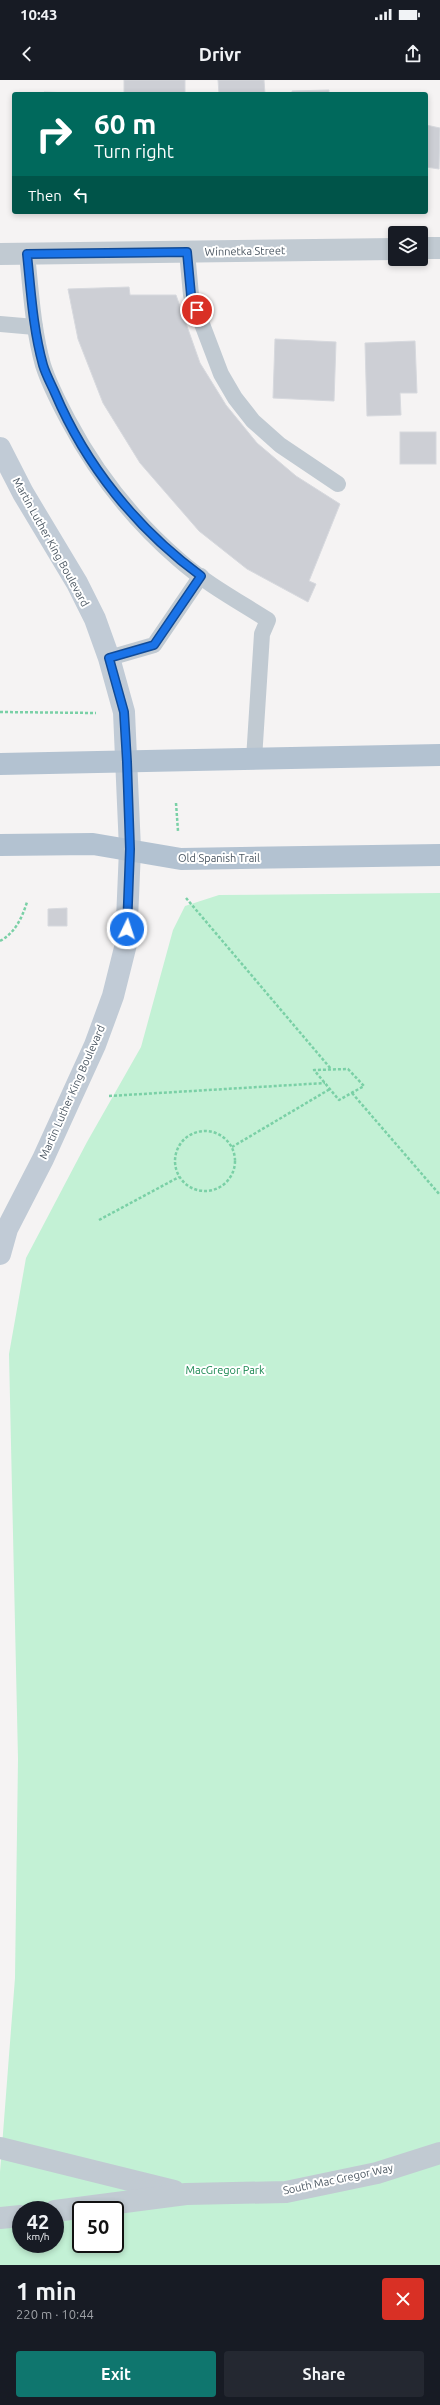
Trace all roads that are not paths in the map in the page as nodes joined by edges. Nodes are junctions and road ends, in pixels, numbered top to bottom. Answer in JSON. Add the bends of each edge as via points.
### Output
{"nodes":[{"id":1,"x":428,"y":248,"type":"edge"},
{"id":2,"x":440,"y":248,"type":"edge"},
{"id":3,"x":388,"y":249,"type":"edge"},
{"id":4,"x":187,"y":252,"type":"junction"},
{"id":5,"x":0,"y":254,"type":"edge"},
{"id":6,"x":27,"y":254,"type":"junction"},
{"id":7,"x":0,"y":324,"type":"edge"},
{"id":8,"x":34,"y":327,"type":"junction"},
{"id":9,"x":0,"y":448,"type":"edge"},
{"id":10,"x":338,"y":484,"type":"dead end"},
{"id":11,"x":201,"y":576,"type":"junction"},
{"id":12,"x":109,"y":658,"type":"junction"},
{"id":13,"x":440,"y":755,"type":"edge"},
{"id":14,"x":254,"y":758,"type":"junction"},
{"id":15,"x":127,"y":762,"type":"junction"},
{"id":16,"x":0,"y":764,"type":"edge"},
{"id":17,"x":0,"y":845,"type":"edge"},
{"id":18,"x":130,"y":849,"type":"junction"},
{"id":19,"x":440,"y":856,"type":"edge"},
{"id":20,"x":0,"y":1254,"type":"edge"},
{"id":21,"x":0,"y":2148,"type":"edge"},
{"id":22,"x":440,"y":2153,"type":"edge"},
{"id":23,"x":186,"y":2194,"type":"junction"},
{"id":24,"x":64,"y":2210,"type":"edge"},
{"id":25,"x":12,"y":2217,"type":"edge"},
{"id":26,"x":0,"y":2218,"type":"edge"}],
"edges":[{"from":1,"to":2,"type":"street"},
{"from":3,"to":4,"type":"street","name":"Winnetka Street"},
{"from":4,"to":6,"type":"street","name":"Winnetka Street"},
{"from":4,"to":10,"type":"lane","via":[[191,295],[221,374],[235,398],[253,420],[280,445]]},
{"from":5,"to":6,"type":"street","name":"Winnetka Street"},
{"from":6,"to":8,"type":"lane"},
{"from":7,"to":8,"type":"lane"},
{"from":8,"to":11,"type":"lane","via":[[44,366],[82,446],[108,486],[179,560]]},
{"from":9,"to":12,"type":"main road","name":"Martin Luther King Boulevard","via":[[23,493],[77,583],[95,619]]},
{"from":11,"to":12,"type":"lane","via":[[154,645]]},
{"from":11,"to":14,"type":"lane","via":[[268,620],[262,634]]},
{"from":12,"to":15,"type":"main road","name":"Martin Luther King Boulevard","via":[[124,712]]},
{"from":13,"to":14,"type":"main road"},
{"from":14,"to":15,"type":"main road"},
{"from":15,"to":16,"type":"main road"},
{"from":15,"to":18,"type":"main road","name":"Martin Luther King Boulevard"},
{"from":17,"to":18,"type":"main road","name":"Old Spanish Trail","via":[[93,844]]},
{"from":18,"to":19,"type":"main road","name":"Old Spanish Trail","via":[[181,859]]},
{"from":18,"to":20,"type":"main road","name":"Martin Luther King Boulevard","via":[[126,944],[113,996],[96,1045],[7,1229]]},
{"from":21,"to":23,"type":"street","name":"South Mac Gregor Way"},
{"from":22,"to":23,"type":"street","name":"South Mac Gregor Way","via":[[377,2173],[286,2192]]},
{"from":23,"to":24,"type":"street","name":"South Mac Gregor Way"},
{"from":25,"to":26,"type":"street"}]}
